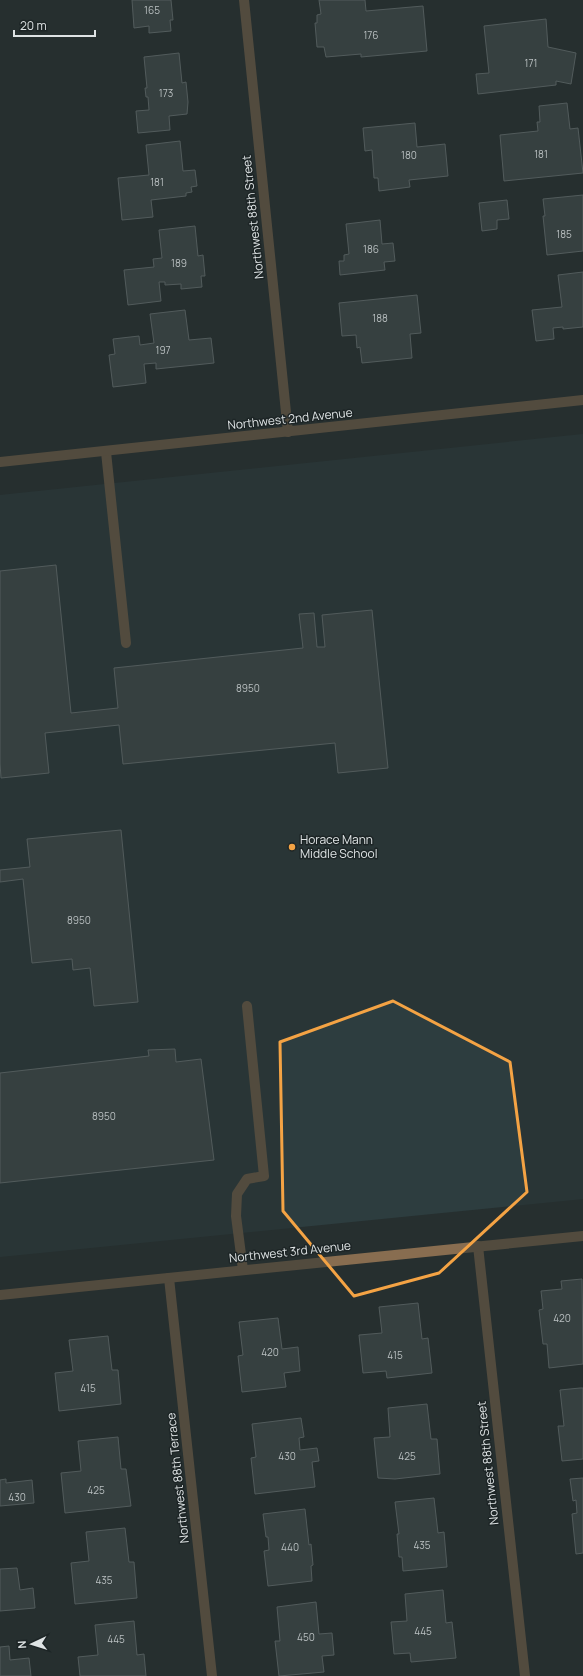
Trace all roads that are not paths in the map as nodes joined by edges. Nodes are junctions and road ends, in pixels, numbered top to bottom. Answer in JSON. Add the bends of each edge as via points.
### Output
{"nodes":[{"id":1,"x":244,"y":0,"type":"edge"},
{"id":2,"x":583,"y":400,"type":"edge"},
{"id":3,"x":288,"y":432,"type":"junction"},
{"id":4,"x":106,"y":452,"type":"junction"},
{"id":5,"x":0,"y":462,"type":"edge"},
{"id":6,"x":126,"y":643,"type":"dead end"},
{"id":7,"x":247,"y":1006,"type":"dead end"},
{"id":8,"x":583,"y":1236,"type":"edge"},
{"id":9,"x":478,"y":1246,"type":"junction"},
{"id":10,"x":243,"y":1270,"type":"junction"},
{"id":11,"x":169,"y":1278,"type":"junction"},
{"id":12,"x":0,"y":1295,"type":"edge"},
{"id":13,"x":212,"y":1676,"type":"edge"},
{"id":14,"x":525,"y":1676,"type":"edge"}],
"edges":[{"from":1,"to":3,"type":"street","name":"Northwest 88th Street"},
{"from":2,"to":3,"type":"street","name":"Northwest 2nd Avenue"},
{"from":3,"to":4,"type":"street","name":"Northwest 2nd Avenue"},
{"from":4,"to":5,"type":"street","name":"Northwest 2nd Avenue"},
{"from":4,"to":6,"type":"street"},
{"from":7,"to":10,"type":"street","via":[[264,1176],[247,1179],[237,1194],[236,1216]]},
{"from":8,"to":9,"type":"street","name":"Northwest 3rd Avenue"},
{"from":9,"to":10,"type":"street","name":"Northwest 3rd Avenue"},
{"from":9,"to":14,"type":"street","name":"Northwest 88th Street"},
{"from":10,"to":11,"type":"street","name":"Northwest 3rd Avenue"},
{"from":11,"to":12,"type":"street","name":"Northwest 3rd Avenue"},
{"from":11,"to":13,"type":"street","name":"Northwest 88th Terrace"}]}
